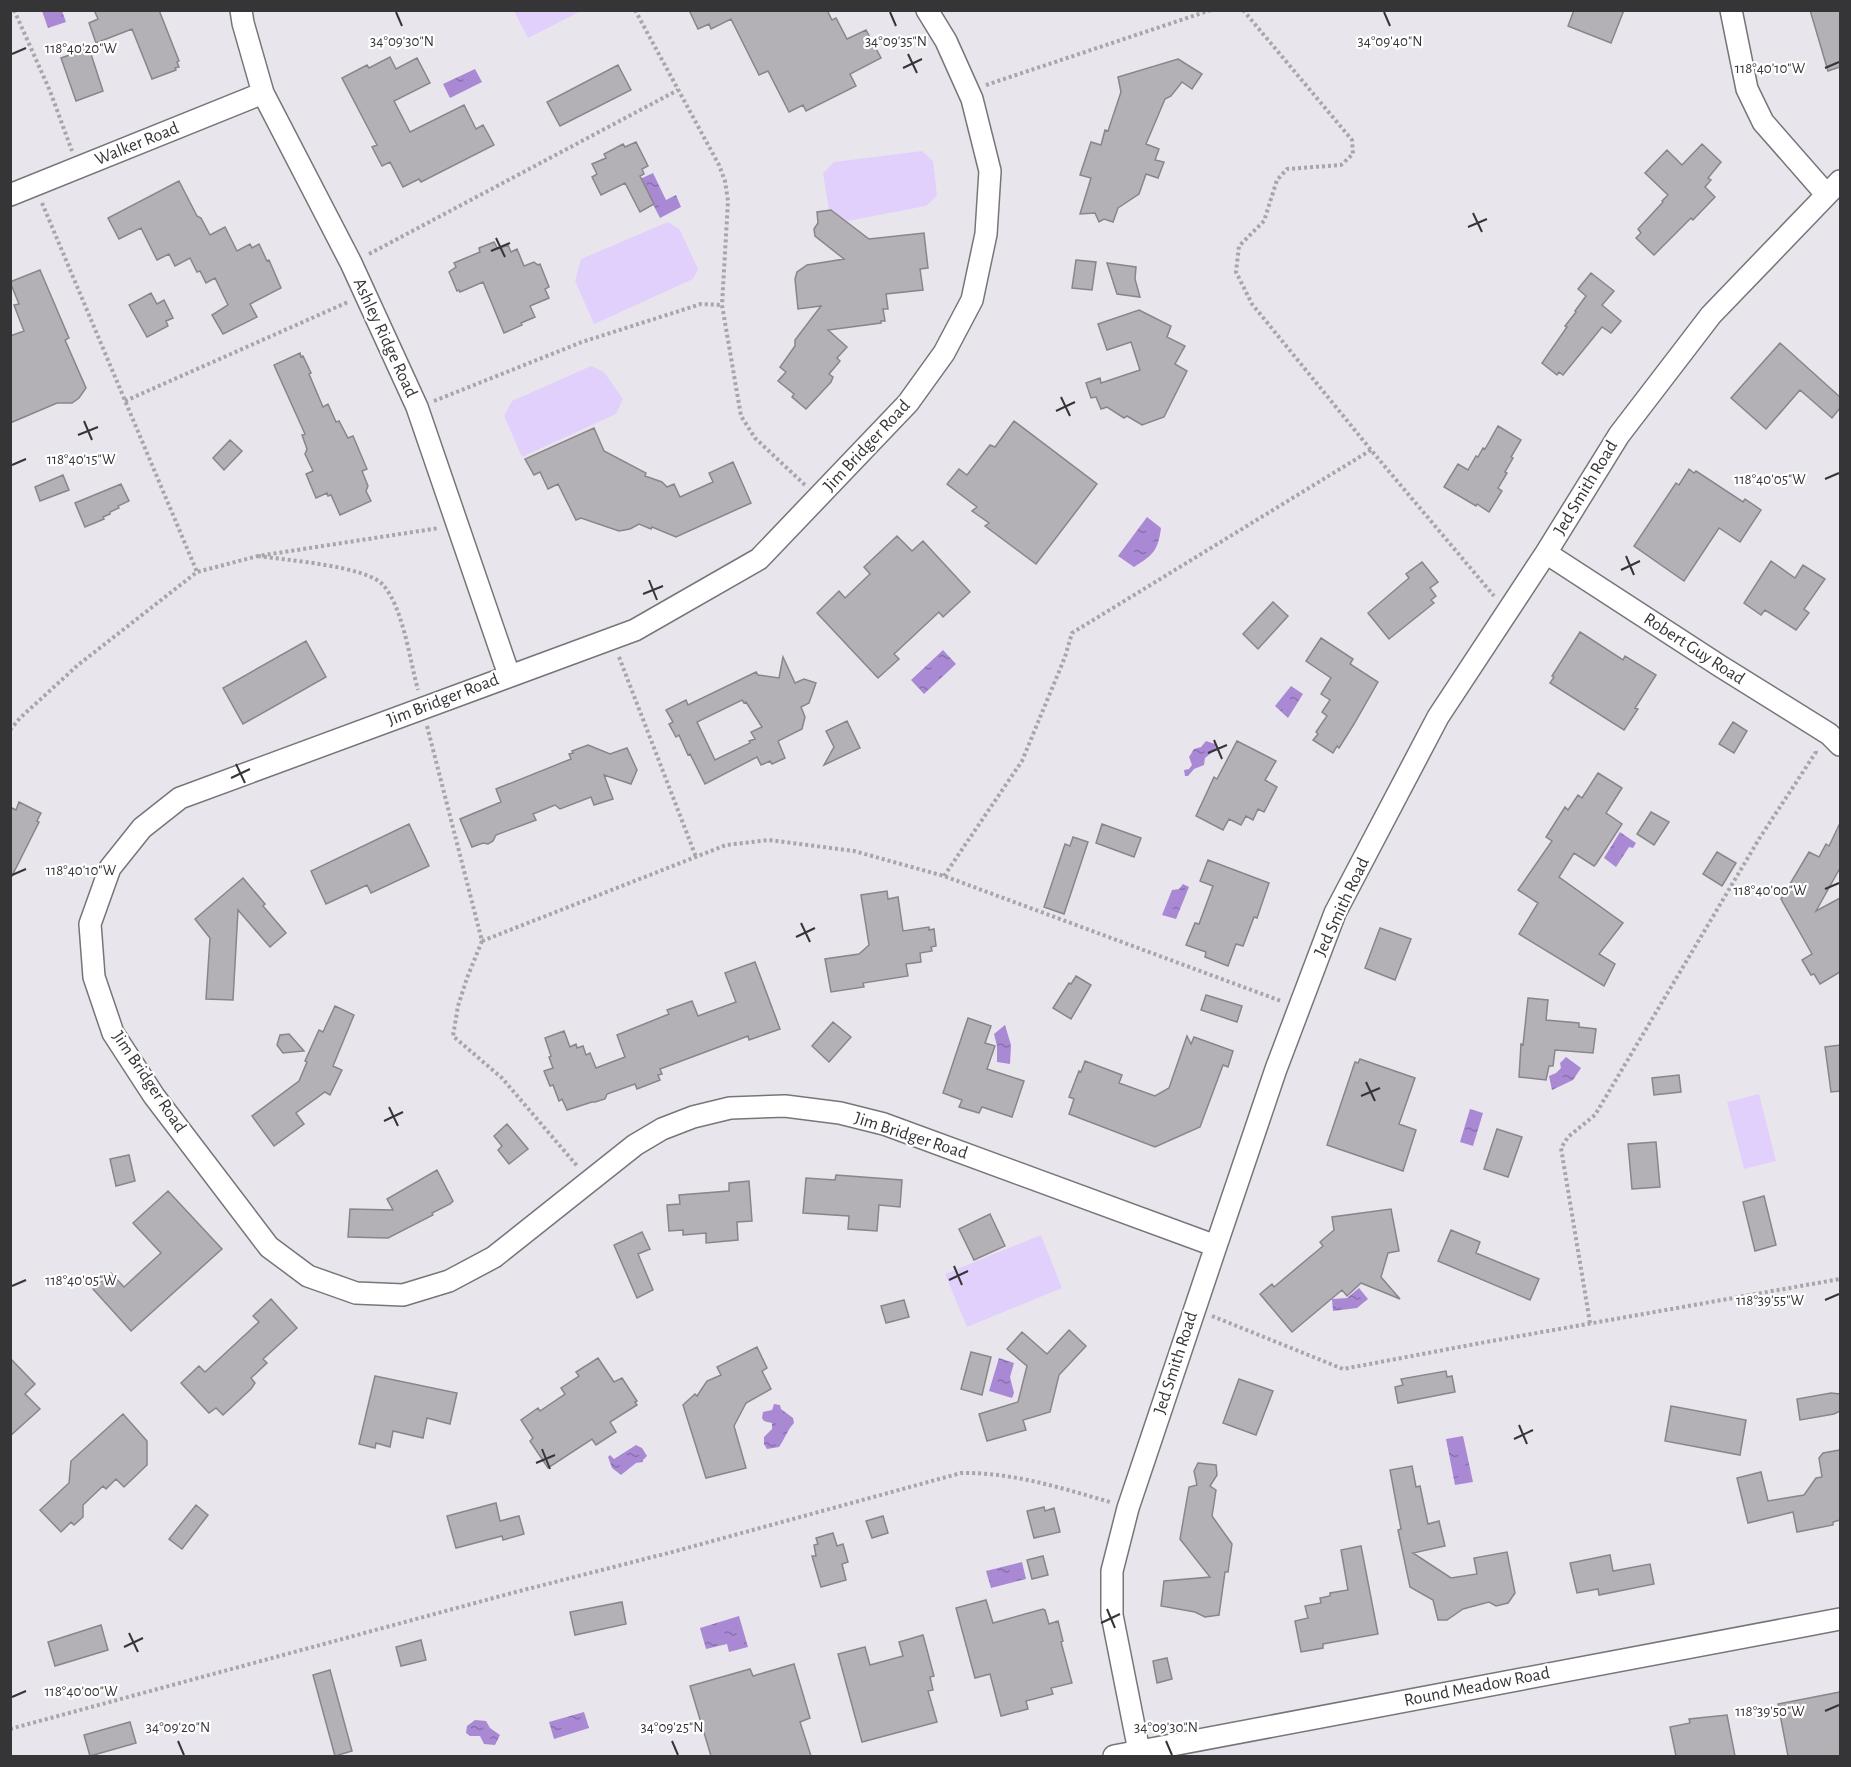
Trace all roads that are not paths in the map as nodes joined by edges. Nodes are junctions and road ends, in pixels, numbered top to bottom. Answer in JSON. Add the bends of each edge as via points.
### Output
{"nodes":[{"id":1,"x":241,"y":10,"type":"edge"},
{"id":2,"x":927,"y":10,"type":"edge"},
{"id":3,"x":1731,"y":10,"type":"edge"},
{"id":4,"x":263,"y":93,"type":"junction"},
{"id":5,"x":1833,"y":188,"type":"edge"},
{"id":6,"x":10,"y":195,"type":"edge"},
{"id":7,"x":1546,"y":554,"type":"junction"},
{"id":8,"x":509,"y":675,"type":"junction"},
{"id":9,"x":1840,"y":745,"type":"edge"},
{"id":10,"x":1216,"y":1246,"type":"junction"},
{"id":11,"x":1840,"y":1618,"type":"edge"},
{"id":12,"x":1138,"y":1751,"type":"junction"},
{"id":13,"x":1114,"y":1756,"type":"edge"}],
"edges":[{"from":1,"to":4,"type":"street","name":"Ashley Ridge Road"},
{"from":2,"to":8,"type":"street","name":"Jim Bridger Road","via":[[968,91],[990,171],[986,234],[972,300],[944,353],[908,403],[759,559],[635,630]]},
{"from":3,"to":5,"type":"street","via":[[1747,89],[1763,122]]},
{"from":4,"to":6,"type":"street","name":"Walker Road"},
{"from":4,"to":8,"type":"street","name":"Ashley Ridge Road","via":[[351,263],[417,408]]},
{"from":5,"to":7,"type":"street","name":"Jed Smith Road","via":[[1712,315],[1619,435]]},
{"from":7,"to":9,"type":"street","name":"Robert Guy Road"},
{"from":7,"to":10,"type":"street","name":"Jed Smith Road","via":[[1437,717],[1335,913],[1276,1069]]},
{"from":8,"to":10,"type":"street","name":"Jim Bridger Road","via":[[180,798],[141,828],[110,868],[90,924],[94,977],[113,1033],[154,1096],[269,1247],[308,1276],[356,1293],[403,1295],[449,1281],[494,1257],[635,1145],[662,1129],[730,1108],[785,1106],[884,1124]]},
{"from":10,"to":12,"type":"street","name":"Jed Smith Road","via":[[1128,1508],[1112,1571],[1112,1615]]},
{"from":11,"to":12,"type":"street","name":"Round Meadow Road"},
{"from":12,"to":13,"type":"street","name":"Round Meadow Road"}]}
